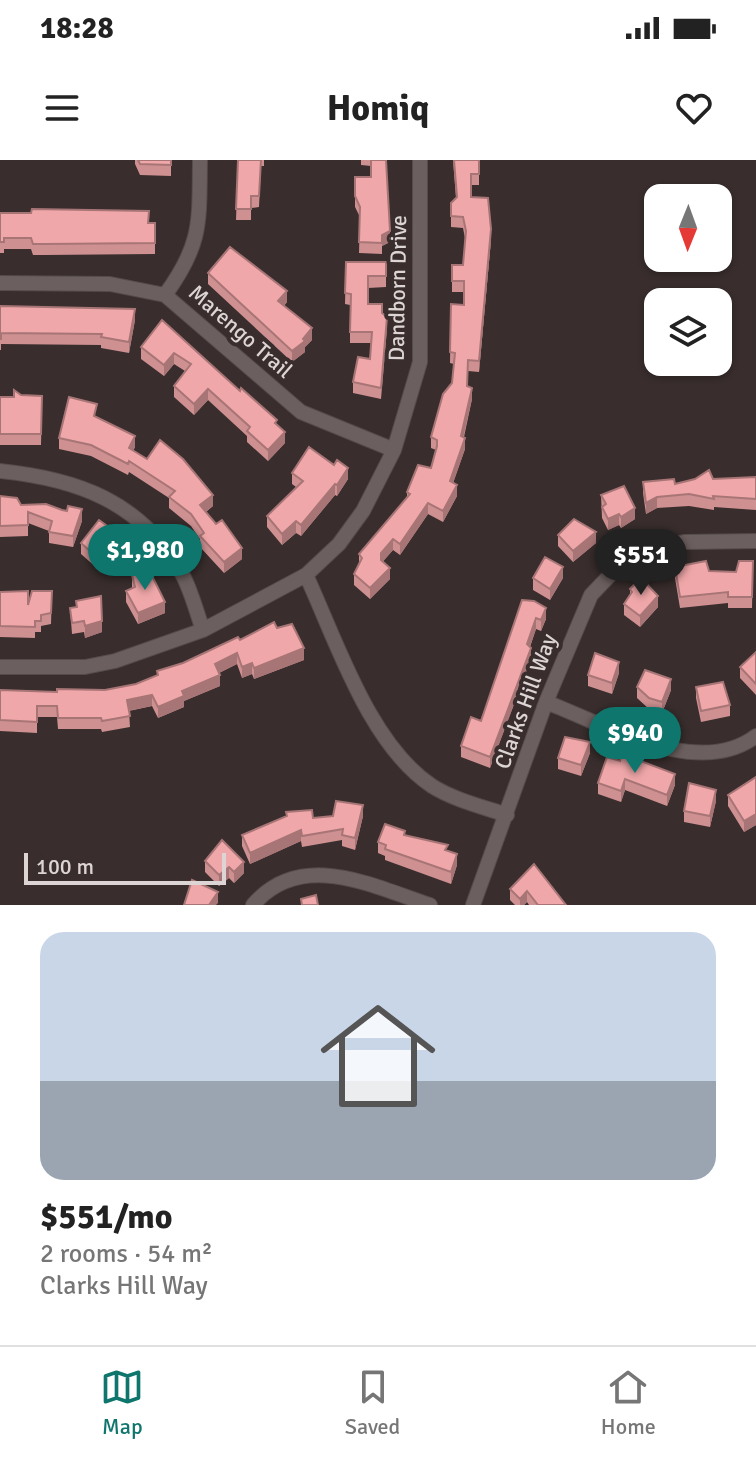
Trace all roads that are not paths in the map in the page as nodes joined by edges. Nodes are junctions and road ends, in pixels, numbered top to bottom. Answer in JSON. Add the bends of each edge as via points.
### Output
{"nodes":[{"id":1,"x":200,"y":160,"type":"edge"},
{"id":2,"x":420,"y":160,"type":"edge"},
{"id":3,"x":0,"y":283,"type":"edge"},
{"id":4,"x":165,"y":295,"type":"junction"},
{"id":5,"x":394,"y":450,"type":"junction"},
{"id":6,"x":0,"y":471,"type":"edge"},
{"id":7,"x":756,"y":541,"type":"edge"},
{"id":8,"x":306,"y":575,"type":"junction"},
{"id":9,"x":203,"y":630,"type":"junction"},
{"id":10,"x":0,"y":667,"type":"edge"},
{"id":11,"x":546,"y":702,"type":"junction"},
{"id":12,"x":756,"y":736,"type":"edge"},
{"id":13,"x":507,"y":815,"type":"junction"},
{"id":14,"x":253,"y":905,"type":"edge"},
{"id":15,"x":430,"y":905,"type":"edge"},
{"id":16,"x":473,"y":905,"type":"edge"}],
"edges":[{"from":1,"to":4,"type":"street","via":[[199,232]]},
{"from":2,"to":5,"type":"street","name":"Dandborn Drive","via":[[420,362]]},
{"from":3,"to":4,"type":"street","name":"Marengo Trail","via":[[110,284]]},
{"from":4,"to":5,"type":"street","name":"Marengo Trail","via":[[301,412]]},
{"from":5,"to":8,"type":"street","name":"Dandborn Drive","via":[[363,511],[339,544]]},
{"from":6,"to":9,"type":"street","via":[[77,485],[128,512],[163,545],[183,574]]},
{"from":7,"to":11,"type":"street","name":"Clarks Hill Way","via":[[669,545],[631,559],[612,573],[591,595]]},
{"from":8,"to":9,"type":"street","name":"Dandborn Drive"},
{"from":8,"to":13,"type":"street","via":[[363,700],[393,749],[432,786]]},
{"from":9,"to":10,"type":"street","name":"Dandborn Drive","via":[[85,667]]},
{"from":11,"to":12,"type":"street","via":[[694,754],[732,750]]},
{"from":11,"to":13,"type":"street","name":"Clarks Hill Way"},
{"from":13,"to":16,"type":"street","name":"Clarks Hill Way"},
{"from":14,"to":15,"type":"street","via":[[290,878],[325,874]]}]}
